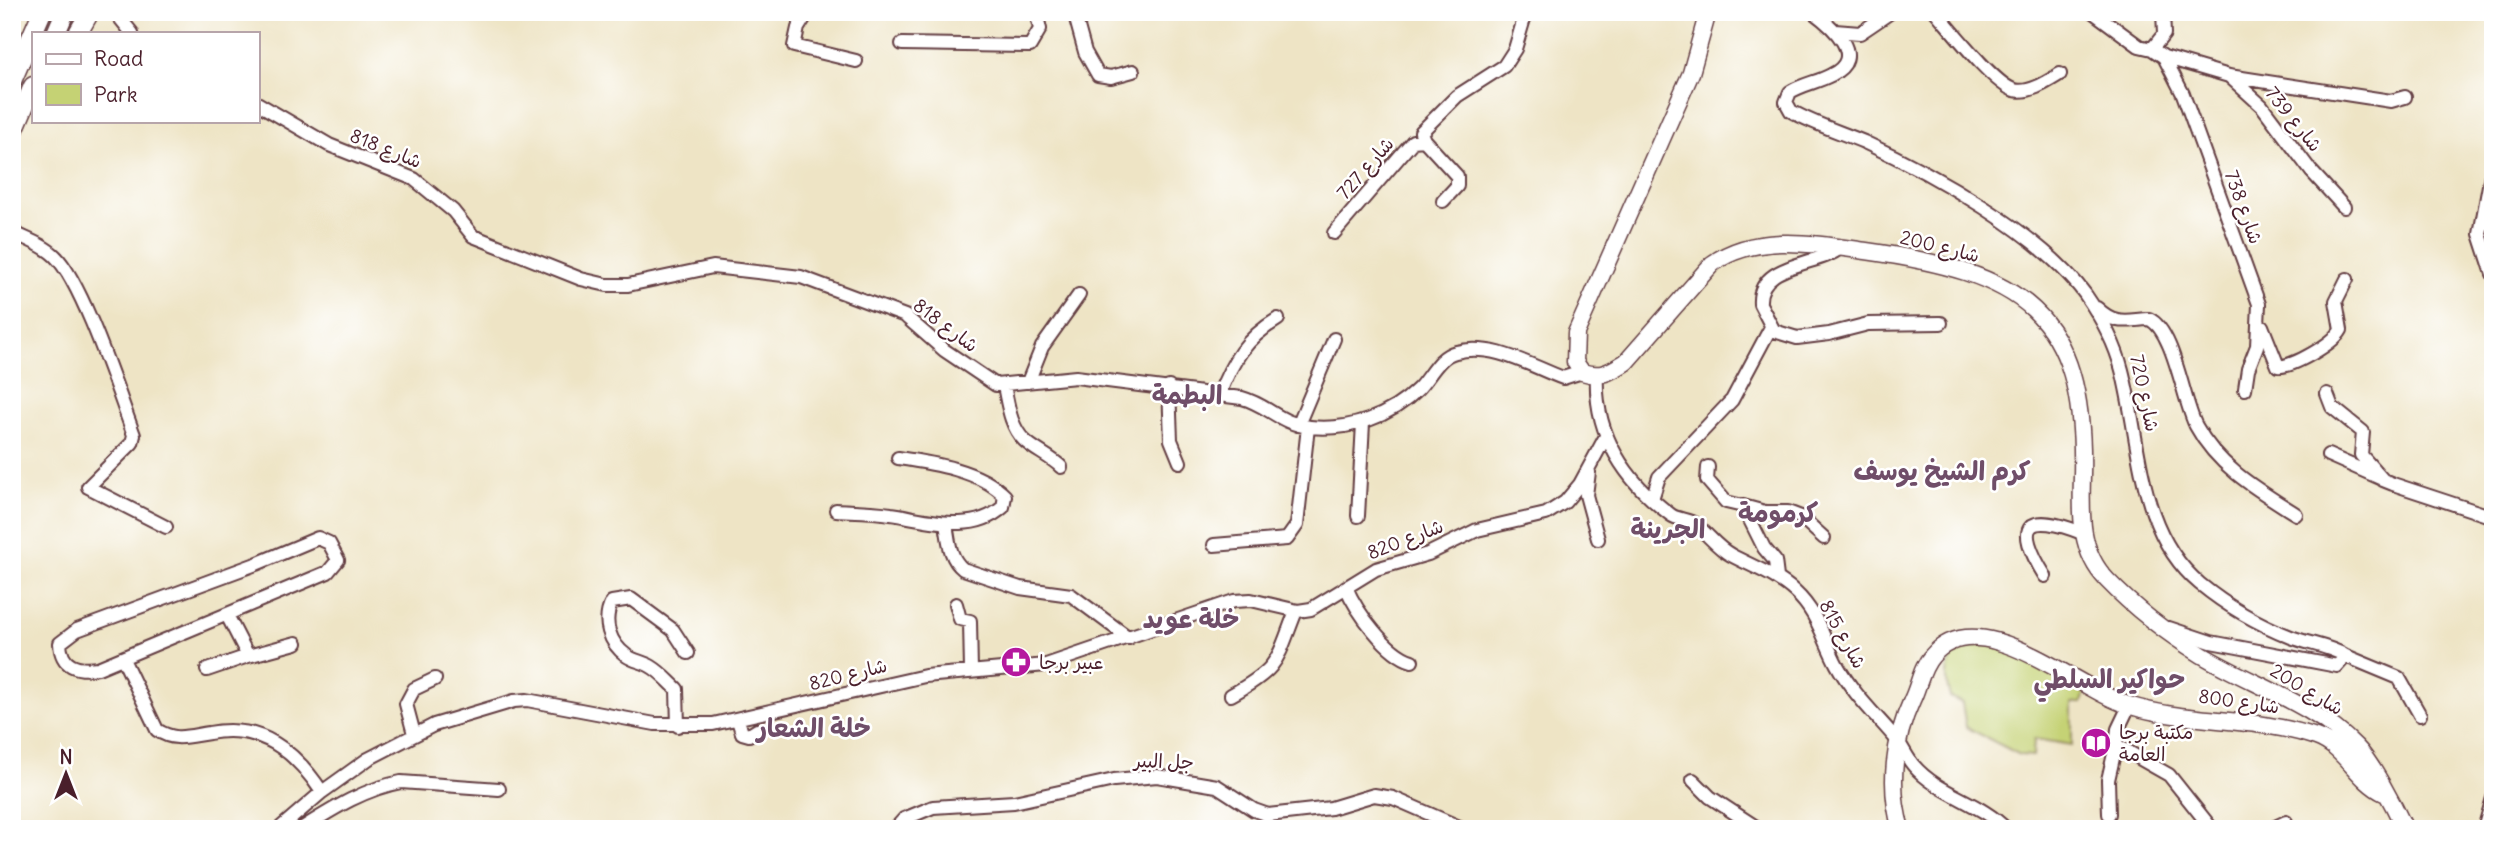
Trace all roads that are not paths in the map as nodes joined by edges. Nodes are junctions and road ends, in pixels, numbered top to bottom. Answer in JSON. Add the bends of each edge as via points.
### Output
{"nodes":[{"id":1,"x":30,"y":12,"type":"edge"},
{"id":2,"x":42,"y":12,"type":"edge"},
{"id":3,"x":65,"y":12,"type":"edge"},
{"id":4,"x":90,"y":12,"type":"edge"},
{"id":5,"x":115,"y":12,"type":"edge"},
{"id":6,"x":808,"y":12,"type":"edge"},
{"id":7,"x":1036,"y":12,"type":"edge"},
{"id":8,"x":1073,"y":12,"type":"edge"},
{"id":9,"x":1525,"y":12,"type":"edge"},
{"id":10,"x":1708,"y":12,"type":"edge"},
{"id":11,"x":1813,"y":12,"type":"edge"},
{"id":12,"x":1891,"y":12,"type":"edge"},
{"id":13,"x":1936,"y":12,"type":"edge"},
{"id":14,"x":2093,"y":12,"type":"edge"},
{"id":15,"x":2163,"y":12,"type":"edge"},
{"id":16,"x":1835,"y":31,"type":"junction"},
{"id":17,"x":33,"y":32,"type":"edge"},
{"id":18,"x":56,"y":32,"type":"edge"},
{"id":19,"x":79,"y":32,"type":"edge"},
{"id":20,"x":131,"y":32,"type":"edge"},
{"id":21,"x":32,"y":35,"type":"edge"},
{"id":22,"x":902,"y":44,"type":"dead end"},
{"id":23,"x":2152,"y":49,"type":"junction"},
{"id":24,"x":2164,"y":57,"type":"junction"},
{"id":25,"x":856,"y":61,"type":"dead end"},
{"id":26,"x":1133,"y":71,"type":"dead end"},
{"id":27,"x":2060,"y":74,"type":"dead end"},
{"id":28,"x":14,"y":76,"type":"edge"},
{"id":29,"x":2229,"y":76,"type":"junction"},
{"id":30,"x":32,"y":88,"type":"edge"},
{"id":31,"x":2406,"y":97,"type":"dead end"},
{"id":32,"x":259,"y":104,"type":"edge"},
{"id":33,"x":32,"y":108,"type":"edge"},
{"id":34,"x":12,"y":138,"type":"edge"},
{"id":35,"x":1424,"y":140,"type":"junction"},
{"id":36,"x":2493,"y":163,"type":"edge"},
{"id":37,"x":1443,"y":201,"type":"dead end"},
{"id":38,"x":2344,"y":207,"type":"dead end"},
{"id":39,"x":12,"y":232,"type":"edge"},
{"id":40,"x":1334,"y":233,"type":"dead end"},
{"id":41,"x":1840,"y":248,"type":"junction"},
{"id":42,"x":2493,"y":274,"type":"edge"},
{"id":43,"x":2347,"y":279,"type":"dead end"},
{"id":44,"x":1079,"y":295,"type":"dead end"},
{"id":45,"x":2085,"y":295,"type":"junction"},
{"id":46,"x":1278,"y":319,"type":"dead end"},
{"id":47,"x":2260,"y":319,"type":"junction"},
{"id":48,"x":1941,"y":323,"type":"dead end"},
{"id":49,"x":1771,"y":327,"type":"junction"},
{"id":50,"x":1334,"y":339,"type":"dead end"},
{"id":51,"x":1589,"y":374,"type":"junction"},
{"id":52,"x":1028,"y":382,"type":"junction"},
{"id":53,"x":1004,"y":386,"type":"junction"},
{"id":54,"x":1169,"y":387,"type":"junction"},
{"id":55,"x":2245,"y":389,"type":"dead end"},
{"id":56,"x":2327,"y":394,"type":"dead end"},
{"id":57,"x":1219,"y":395,"type":"junction"},
{"id":58,"x":1363,"y":423,"type":"junction"},
{"id":59,"x":1303,"y":426,"type":"junction"},
{"id":60,"x":1606,"y":436,"type":"junction"},
{"id":61,"x":2328,"y":455,"type":"dead end"},
{"id":62,"x":898,"y":458,"type":"dead end"},
{"id":63,"x":1180,"y":461,"type":"dead end"},
{"id":64,"x":1592,"y":466,"type":"junction"},
{"id":65,"x":1061,"y":467,"type":"dead end"},
{"id":66,"x":1708,"y":467,"type":"dead end"},
{"id":67,"x":2380,"y":476,"type":"junction"},
{"id":68,"x":1652,"y":499,"type":"junction"},
{"id":69,"x":1743,"y":506,"type":"junction"},
{"id":70,"x":835,"y":510,"type":"dead end"},
{"id":71,"x":2296,"y":514,"type":"dead end"},
{"id":72,"x":1358,"y":516,"type":"dead end"},
{"id":73,"x":2493,"y":517,"type":"edge"},
{"id":74,"x":946,"y":524,"type":"junction"},
{"id":75,"x":166,"y":527,"type":"dead end"},
{"id":76,"x":2082,"y":533,"type":"junction"},
{"id":77,"x":1824,"y":538,"type":"dead end"},
{"id":78,"x":1598,"y":539,"type":"dead end"},
{"id":79,"x":1214,"y":545,"type":"dead end"},
{"id":80,"x":2045,"y":576,"type":"dead end"},
{"id":81,"x":1777,"y":577,"type":"junction"},
{"id":82,"x":1346,"y":587,"type":"junction"},
{"id":83,"x":956,"y":604,"type":"dead end"},
{"id":84,"x":1297,"y":611,"type":"junction"},
{"id":85,"x":227,"y":615,"type":"junction"},
{"id":86,"x":2155,"y":623,"type":"junction"},
{"id":87,"x":1129,"y":638,"type":"junction"},
{"id":88,"x":296,"y":643,"type":"dead end"},
{"id":89,"x":688,"y":653,"type":"dead end"},
{"id":90,"x":248,"y":656,"type":"junction"},
{"id":91,"x":2346,"y":656,"type":"junction"},
{"id":92,"x":123,"y":659,"type":"junction"},
{"id":93,"x":1412,"y":661,"type":"dead end"},
{"id":94,"x":207,"y":670,"type":"dead end"},
{"id":95,"x":971,"y":671,"type":"junction"},
{"id":96,"x":435,"y":680,"type":"dead end"},
{"id":97,"x":1231,"y":695,"type":"dead end"},
{"id":98,"x":2130,"y":706,"type":"junction"},
{"id":99,"x":2420,"y":715,"type":"dead end"},
{"id":100,"x":738,"y":720,"type":"junction"},
{"id":101,"x":678,"y":726,"type":"junction"},
{"id":102,"x":757,"y":730,"type":"dead end"},
{"id":103,"x":414,"y":734,"type":"junction"},
{"id":104,"x":1898,"y":741,"type":"junction"},
{"id":105,"x":2116,"y":745,"type":"junction"},
{"id":106,"x":1693,"y":780,"type":"dead end"},
{"id":107,"x":499,"y":789,"type":"dead end"},
{"id":108,"x":322,"y":792,"type":"junction"},
{"id":109,"x":2384,"y":793,"type":"junction"},
{"id":110,"x":2493,"y":798,"type":"edge"},
{"id":111,"x":2109,"y":814,"type":"dead end"},
{"id":112,"x":1282,"y":815,"type":"junction"},
{"id":113,"x":2286,"y":822,"type":"dead end"},
{"id":114,"x":279,"y":829,"type":"edge"},
{"id":115,"x":301,"y":829,"type":"edge"},
{"id":116,"x":895,"y":829,"type":"edge"},
{"id":117,"x":1276,"y":829,"type":"edge"},
{"id":118,"x":1464,"y":829,"type":"edge"},
{"id":119,"x":1759,"y":829,"type":"edge"},
{"id":120,"x":1901,"y":829,"type":"edge"},
{"id":121,"x":2006,"y":829,"type":"edge"},
{"id":122,"x":2212,"y":829,"type":"edge"},
{"id":123,"x":2271,"y":829,"type":"edge"},
{"id":124,"x":2405,"y":829,"type":"edge"},
{"id":125,"x":2484,"y":829,"type":"edge"}],
"edges":[{"from":1,"to":28,"type":"highway"},
{"from":2,"to":17,"type":"highway"},
{"from":3,"to":18,"type":"highway"},
{"from":4,"to":19,"type":"highway"},
{"from":5,"to":20,"type":"street"},
{"from":6,"to":25,"type":"street","via":[[794,46]]},
{"from":7,"to":22,"type":"street","via":[[1040,29],[1030,46]]},
{"from":8,"to":26,"type":"street","via":[[1085,52],[1098,75]]},
{"from":9,"to":35,"type":"street","name":"شارع 727","via":[[1509,61],[1457,96],[1421,131]]},
{"from":10,"to":51,"type":"main road","via":[[1691,73],[1576,333],[1575,362]]},
{"from":11,"to":16,"type":"street"},
{"from":12,"to":16,"type":"street","via":[[1860,33]]},
{"from":13,"to":27,"type":"street","via":[[2009,88],[2030,89]]},
{"from":14,"to":23,"type":"street","name":"شارع 738","via":[[2139,46]]},
{"from":15,"to":23,"type":"street","via":[[2164,34]]},
{"from":16,"to":45,"type":"street","name":"شارع 720","via":[[1846,46],[1846,61],[1835,73],[1790,92],[1786,102],[1791,111],[1888,154],[1983,209],[2057,263]]},
{"from":21,"to":28,"type":"highway"},
{"from":23,"to":24,"type":"street","name":"شارع 738"},
{"from":24,"to":29,"type":"street","name":"شارع 739"},
{"from":24,"to":47,"type":"street","name":"شارع 738","via":[[2183,94],[2258,299]]},
{"from":29,"to":31,"type":"street","via":[[2391,101]]},
{"from":29,"to":38,"type":"street","name":"شارع 739","via":[[2262,106]]},
{"from":30,"to":34,"type":"highway"},
{"from":32,"to":53,"type":"street","name":"شارع 818","via":[[329,145],[414,179],[453,211],[473,236],[519,257],[607,285],[646,283],[713,267],[816,281],[905,316],[944,350]]},
{"from":33,"to":34,"type":"highway"},
{"from":35,"to":37,"type":"street","via":[[1457,176],[1457,186]]},
{"from":35,"to":40,"type":"street","name":"شارع 727","via":[[1413,141]]},
{"from":36,"to":42,"type":"street","via":[[2480,234]]},
{"from":39,"to":75,"type":"street","via":[[62,264],[134,435],[132,443],[88,487]]},
{"from":41,"to":49,"type":"street","via":[[1772,278],[1759,298]]},
{"from":41,"to":51,"type":"main road","name":"شارع 200","via":[[1787,242],[1723,256],[1626,362],[1611,372]]},
{"from":41,"to":76,"type":"main road","name":"شارع 200","via":[[1959,269],[2014,293],[2051,327],[2077,388]]},
{"from":43,"to":47,"type":"street","via":[[2336,301],[2341,330],[2336,338],[2286,367],[2275,363]]},
{"from":44,"to":52,"type":"street","via":[[1042,347]]},
{"from":45,"to":71,"type":"street","via":[[2115,322],[2150,319],[2157,324],[2190,412],[2211,448],[2230,470]]},
{"from":45,"to":91,"type":"street","name":"شارع 720","via":[[2116,352],[2144,491],[2174,552],[2199,583],[2240,613]]},
{"from":46,"to":57,"type":"street","via":[[1259,330],[1234,359]]},
{"from":47,"to":55,"type":"street","name":"شارع 738","via":[[2257,350]]},
{"from":48,"to":49,"type":"street","via":[[1868,324],[1809,338],[1786,336]]},
{"from":49,"to":68,"type":"street","via":[[1732,400],[1659,477]]},
{"from":50,"to":59,"type":"street"},
{"from":51,"to":58,"type":"street","via":[[1563,378],[1507,356],[1456,352],[1441,360],[1409,397]]},
{"from":51,"to":60,"type":"street","name":"شارع 815"},
{"from":52,"to":53,"type":"street"},
{"from":52,"to":54,"type":"street","via":[[1076,377]]},
{"from":53,"to":65,"type":"street","via":[[1016,430],[1025,442]]},
{"from":54,"to":57,"type":"street"},
{"from":54,"to":63,"type":"street","via":[[1171,440]]},
{"from":56,"to":67,"type":"street","via":[[2332,407],[2363,432],[2361,455]]},
{"from":57,"to":59,"type":"street","via":[[1252,401],[1273,416]]},
{"from":58,"to":59,"type":"street"},
{"from":58,"to":72,"type":"street"},
{"from":59,"to":79,"type":"street","via":[[1294,534],[1287,539]]},
{"from":60,"to":64,"type":"street","name":"شارع 820"},
{"from":60,"to":68,"type":"street","name":"شارع 815","via":[[1632,480]]},
{"from":61,"to":67,"type":"street"},
{"from":62,"to":74,"type":"street","via":[[969,475],[1005,496],[1003,507],[988,516]]},
{"from":64,"to":78,"type":"street","via":[[1586,495]]},
{"from":64,"to":82,"type":"street","name":"شارع 820","via":[[1558,508],[1476,530],[1428,554],[1376,569]]},
{"from":66,"to":69,"type":"street","via":[[1707,480],[1720,497]]},
{"from":67,"to":73,"type":"street"},
{"from":68,"to":81,"type":"street","name":"شارع 815","via":[[1673,517],[1693,522],[1729,554]]},
{"from":69,"to":77,"type":"street","via":[[1801,517]]},
{"from":69,"to":81,"type":"street","via":[[1775,561]]},
{"from":70,"to":74,"type":"street","via":[[889,513]]},
{"from":74,"to":87,"type":"street","via":[[951,552],[963,569],[1020,588],[1071,595]]},
{"from":76,"to":80,"type":"street","via":[[2052,521],[2029,528],[2028,540]]},
{"from":76,"to":86,"type":"main road","name":"شارع 200","via":[[2094,566]]},
{"from":81,"to":104,"type":"street","name":"شارع 815","via":[[1811,611],[1850,687]]},
{"from":82,"to":84,"type":"street","name":"شارع 820","via":[[1321,605]]},
{"from":82,"to":93,"type":"street","via":[[1354,607],[1396,653]]},
{"from":83,"to":95,"type":"street","via":[[960,619],[970,621]]},
{"from":84,"to":87,"type":"street","name":"شارع 820","via":[[1251,600],[1234,601]]},
{"from":84,"to":97,"type":"street","via":[[1274,666]]},
{"from":85,"to":90,"type":"street"},
{"from":85,"to":92,"type":"street"},
{"from":85,"to":92,"type":"street","via":[[328,572],[338,564],[335,552],[318,537],[77,630],[60,643],[63,661],[75,668],[99,668]]},
{"from":86,"to":91,"type":"street","via":[[2211,642],[2337,666]]},
{"from":86,"to":109,"type":"main road","name":"شارع 200","via":[[2203,656],[2320,718],[2357,748]]},
{"from":87,"to":95,"type":"street","name":"شارع 820","via":[[1045,665]]},
{"from":88,"to":90,"type":"street"},
{"from":89,"to":101,"type":"street","via":[[673,630],[631,600],[612,602],[605,624],[627,656],[653,667],[677,689]]},
{"from":90,"to":94,"type":"street"},
{"from":91,"to":99,"type":"street","name":"شارع 720","via":[[2399,678]]},
{"from":92,"to":108,"type":"street","via":[[150,720],[167,737],[225,731],[258,736],[304,764]]},
{"from":95,"to":100,"type":"street","name":"شارع 820","via":[[888,683]]},
{"from":96,"to":103,"type":"street","via":[[414,690],[406,704]]},
{"from":98,"to":104,"type":"main road","name":"شارع 800","via":[[1998,640],[1971,637],[1943,646],[1931,657]]},
{"from":98,"to":105,"type":"street","via":[[2118,729]]},
{"from":98,"to":109,"type":"main road","name":"شارع 800","via":[[2318,737],[2346,758],[2368,785]]},
{"from":100,"to":101,"type":"street","name":"شارع 820"},
{"from":100,"to":102,"type":"street","via":[[742,733]]},
{"from":101,"to":103,"type":"street","name":"شارع 820","via":[[527,700],[472,712]]},
{"from":103,"to":108,"type":"street","name":"شارع 820"},
{"from":104,"to":120,"type":"main road","name":"شارع 800","via":[[1895,797]]},
{"from":104,"to":121,"type":"street","name":"شارع 815","via":[[1929,780],[1980,808]]},
{"from":105,"to":111,"type":"street","via":[[2108,780]]},
{"from":105,"to":122,"type":"street","via":[[2169,775]]},
{"from":106,"to":119,"type":"street","via":[[1710,797]]},
{"from":107,"to":115,"type":"street","via":[[401,782],[385,785],[363,792]]},
{"from":108,"to":114,"type":"street","name":"شارع 820"},
{"from":109,"to":124,"type":"main road","name":"شارع 200"},
{"from":110,"to":125,"type":"street"},
{"from":112,"to":116,"type":"street","name":"جل البير","via":[[1261,813],[1206,782],[1157,776],[1092,784],[1014,802],[933,807],[904,819]]},
{"from":112,"to":117,"type":"street"},
{"from":112,"to":118,"type":"street","name":"جل البير","via":[[1331,808],[1374,795]]},
{"from":113,"to":123,"type":"street"}]}
